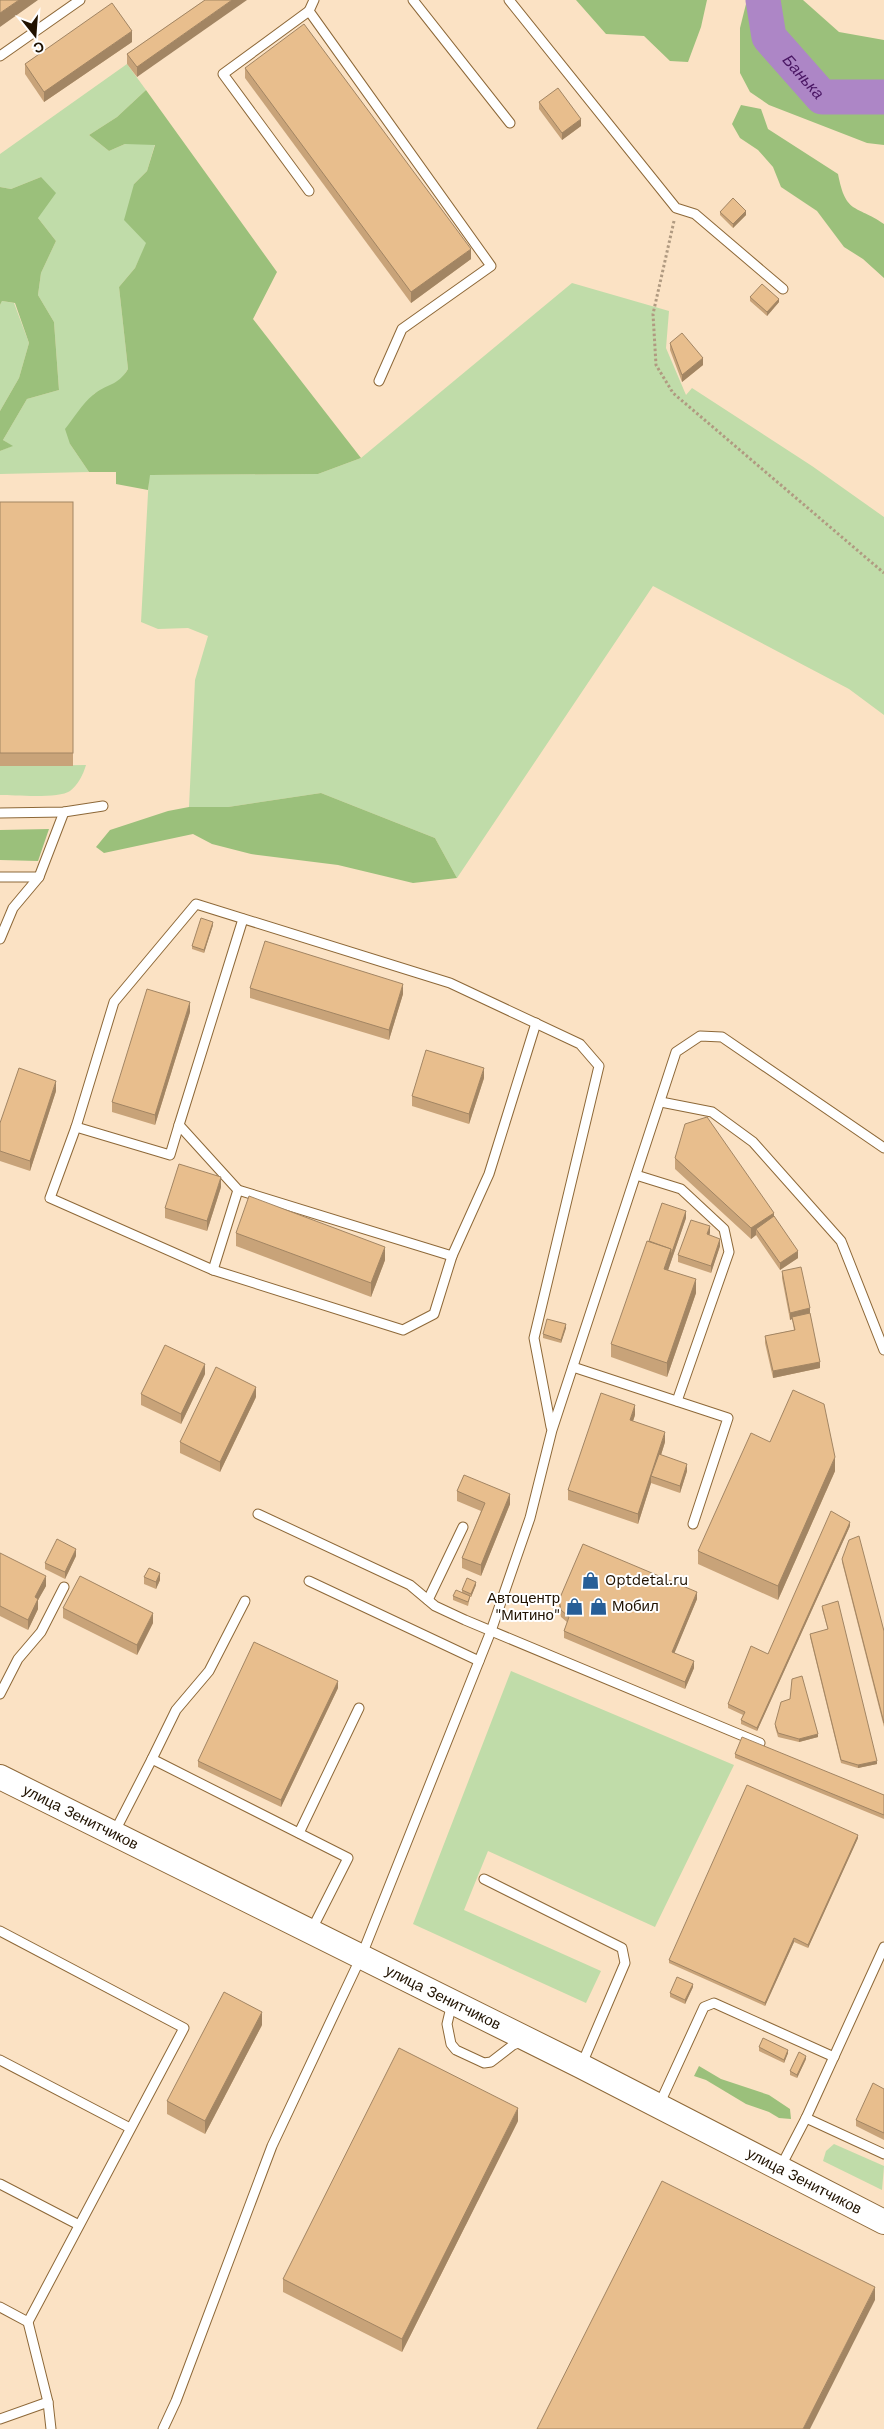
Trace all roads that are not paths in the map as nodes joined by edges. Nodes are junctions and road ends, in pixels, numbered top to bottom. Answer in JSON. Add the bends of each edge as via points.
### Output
{"nodes":[{"id":1,"x":80,"y":0,"type":"edge"},
{"id":2,"x":314,"y":0,"type":"edge"},
{"id":3,"x":413,"y":0,"type":"edge"},
{"id":4,"x":510,"y":0,"type":"edge"},
{"id":5,"x":309,"y":11,"type":"junction"},
{"id":6,"x":0,"y":56,"type":"edge"},
{"id":7,"x":510,"y":123,"type":"dead end"},
{"id":8,"x":309,"y":191,"type":"dead end"},
{"id":9,"x":783,"y":288,"type":"dead end"},
{"id":10,"x":378,"y":381,"type":"dead end"},
{"id":11,"x":103,"y":806,"type":"dead end"},
{"id":12,"x":64,"y":812,"type":"junction"},
{"id":13,"x":0,"y":813,"type":"edge"},
{"id":14,"x":0,"y":877,"type":"edge"},
{"id":15,"x":39,"y":877,"type":"junction"},
{"id":16,"x":243,"y":919,"type":"junction"},
{"id":17,"x":0,"y":939,"type":"edge"},
{"id":18,"x":536,"y":1023,"type":"junction"},
{"id":19,"x":661,"y":1102,"type":"junction"},
{"id":20,"x":179,"y":1125,"type":"junction"},
{"id":21,"x":76,"y":1126,"type":"junction"},
{"id":22,"x":884,"y":1148,"type":"edge"},
{"id":23,"x":636,"y":1174,"type":"junction"},
{"id":24,"x":238,"y":1190,"type":"junction"},
{"id":25,"x":452,"y":1256,"type":"junction"},
{"id":26,"x":213,"y":1270,"type":"junction"},
{"id":27,"x":884,"y":1350,"type":"edge"},
{"id":28,"x":572,"y":1367,"type":"junction"},
{"id":29,"x":677,"y":1401,"type":"junction"},
{"id":30,"x":552,"y":1430,"type":"junction"},
{"id":31,"x":258,"y":1514,"type":"dead end"},
{"id":32,"x":693,"y":1524,"type":"dead end"},
{"id":33,"x":463,"y":1526,"type":"dead end"},
{"id":34,"x":309,"y":1581,"type":"dead end"},
{"id":35,"x":64,"y":1587,"type":"dead end"},
{"id":36,"x":428,"y":1600,"type":"junction"},
{"id":37,"x":244,"y":1601,"type":"dead end"},
{"id":38,"x":491,"y":1630,"type":"junction"},
{"id":39,"x":479,"y":1661,"type":"junction"},
{"id":40,"x":0,"y":1694,"type":"edge"},
{"id":41,"x":359,"y":1708,"type":"dead end"},
{"id":42,"x":760,"y":1743,"type":"edge"},
{"id":43,"x":152,"y":1759,"type":"junction"},
{"id":44,"x":0,"y":1777,"type":"edge"},
{"id":45,"x":299,"y":1833,"type":"junction"},
{"id":46,"x":113,"y":1834,"type":"junction"},
{"id":47,"x":484,"y":1880,"type":"dead end"},
{"id":48,"x":0,"y":1931,"type":"edge"},
{"id":49,"x":310,"y":1933,"type":"junction"},
{"id":50,"x":884,"y":1947,"type":"edge"},
{"id":51,"x":361,"y":1957,"type":"junction"},
{"id":52,"x":452,"y":2003,"type":"junction"},
{"id":53,"x":529,"y":2040,"type":"junction"},
{"id":54,"x":834,"y":2056,"type":"junction"},
{"id":55,"x":0,"y":2060,"type":"edge"},
{"id":56,"x":581,"y":2066,"type":"junction"},
{"id":57,"x":659,"y":2106,"type":"junction"},
{"id":58,"x":806,"y":2118,"type":"junction"},
{"id":59,"x":130,"y":2128,"type":"junction"},
{"id":60,"x":884,"y":2154,"type":"edge"},
{"id":61,"x":780,"y":2168,"type":"junction"},
{"id":62,"x":0,"y":2184,"type":"edge"},
{"id":63,"x":884,"y":2222,"type":"edge"},
{"id":64,"x":79,"y":2225,"type":"junction"},
{"id":65,"x":0,"y":2307,"type":"edge"},
{"id":66,"x":28,"y":2322,"type":"junction"},
{"id":67,"x":48,"y":2402,"type":"junction"},
{"id":68,"x":0,"y":2419,"type":"edge"},
{"id":69,"x":51,"y":2429,"type":"edge"},
{"id":70,"x":163,"y":2429,"type":"edge"}],
"edges":[{"from":1,"to":6,"type":"lane"},
{"from":2,"to":5,"type":"lane"},
{"from":3,"to":7,"type":"lane"},
{"from":4,"to":9,"type":"lane","via":[[676,208],[695,214]]},
{"from":5,"to":8,"type":"lane","via":[[223,74]]},
{"from":5,"to":10,"type":"lane","via":[[491,266],[402,329]]},
{"from":11,"to":12,"type":"lane"},
{"from":12,"to":13,"type":"lane"},
{"from":12,"to":15,"type":"lane"},
{"from":14,"to":15,"type":"lane"},
{"from":15,"to":17,"type":"lane","via":[[13,908]]},
{"from":16,"to":18,"type":"lane","via":[[450,983]]},
{"from":16,"to":20,"type":"lane"},
{"from":16,"to":21,"type":"lane","via":[[196,904],[114,1002]]},
{"from":18,"to":25,"type":"lane","via":[[489,1174]]},
{"from":18,"to":30,"type":"lane","via":[[580,1044],[599,1066],[534,1338]]},
{"from":19,"to":22,"type":"lane","via":[[676,1052],[700,1036],[722,1037]]},
{"from":19,"to":23,"type":"lane"},
{"from":19,"to":27,"type":"lane","via":[[712,1112],[753,1142],[840,1241]]},
{"from":20,"to":21,"type":"lane","via":[[170,1155]]},
{"from":20,"to":24,"type":"lane"},
{"from":21,"to":26,"type":"lane","via":[[50,1198]]},
{"from":23,"to":28,"type":"lane"},
{"from":23,"to":29,"type":"lane","via":[[680,1189],[724,1229],[729,1252]]},
{"from":24,"to":25,"type":"lane"},
{"from":24,"to":26,"type":"lane"},
{"from":25,"to":26,"type":"lane","via":[[434,1314],[403,1330]]},
{"from":28,"to":29,"type":"lane"},
{"from":28,"to":30,"type":"lane"},
{"from":29,"to":32,"type":"lane","via":[[728,1418]]},
{"from":30,"to":38,"type":"lane","via":[[530,1518]]},
{"from":31,"to":36,"type":"lane","via":[[410,1585]]},
{"from":33,"to":36,"type":"lane"},
{"from":34,"to":39,"type":"lane"},
{"from":35,"to":40,"type":"lane","via":[[41,1632],[18,1659]]},
{"from":36,"to":38,"type":"lane"},
{"from":37,"to":43,"type":"lane","via":[[209,1671],[176,1710]]},
{"from":38,"to":39,"type":"lane"},
{"from":38,"to":42,"type":"lane"},
{"from":39,"to":51,"type":"lane"},
{"from":41,"to":45,"type":"lane"},
{"from":43,"to":45,"type":"lane"},
{"from":43,"to":46,"type":"lane"},
{"from":44,"to":46,"type":"street","name":"улица Зенитчиков"},
{"from":45,"to":49,"type":"lane","via":[[348,1858]]},
{"from":46,"to":49,"type":"street","name":"улица Зенитчиков"},
{"from":47,"to":56,"type":"lane","via":[[622,1948],[625,1963]]},
{"from":48,"to":59,"type":"lane","via":[[184,2028]]},
{"from":49,"to":51,"type":"street","name":"улица Зенитчиков"},
{"from":50,"to":54,"type":"lane"},
{"from":51,"to":52,"type":"street","name":"улица Зенитчиков"},
{"from":51,"to":70,"type":"lane","via":[[272,2146]]},
{"from":52,"to":53,"type":"street","name":"улица Зенитчиков"},
{"from":52,"to":53,"type":"lane","via":[[447,2016],[451,2044],[479,2062],[491,2062],[513,2045]]},
{"from":53,"to":56,"type":"street","name":"улица Зенитчиков"},
{"from":54,"to":57,"type":"lane","via":[[714,2003],[704,2007]]},
{"from":54,"to":58,"type":"lane"},
{"from":55,"to":59,"type":"lane"},
{"from":56,"to":57,"type":"street","name":"улица Зенитчиков"},
{"from":57,"to":61,"type":"street","name":"улица Зенитчиков"},
{"from":58,"to":60,"type":"lane"},
{"from":58,"to":61,"type":"lane"},
{"from":59,"to":64,"type":"lane"},
{"from":61,"to":63,"type":"street","name":"улица Зенитчиков"},
{"from":62,"to":64,"type":"lane"},
{"from":64,"to":66,"type":"lane"},
{"from":65,"to":66,"type":"lane"},
{"from":66,"to":67,"type":"lane"},
{"from":67,"to":68,"type":"lane"},
{"from":67,"to":69,"type":"lane"}]}
